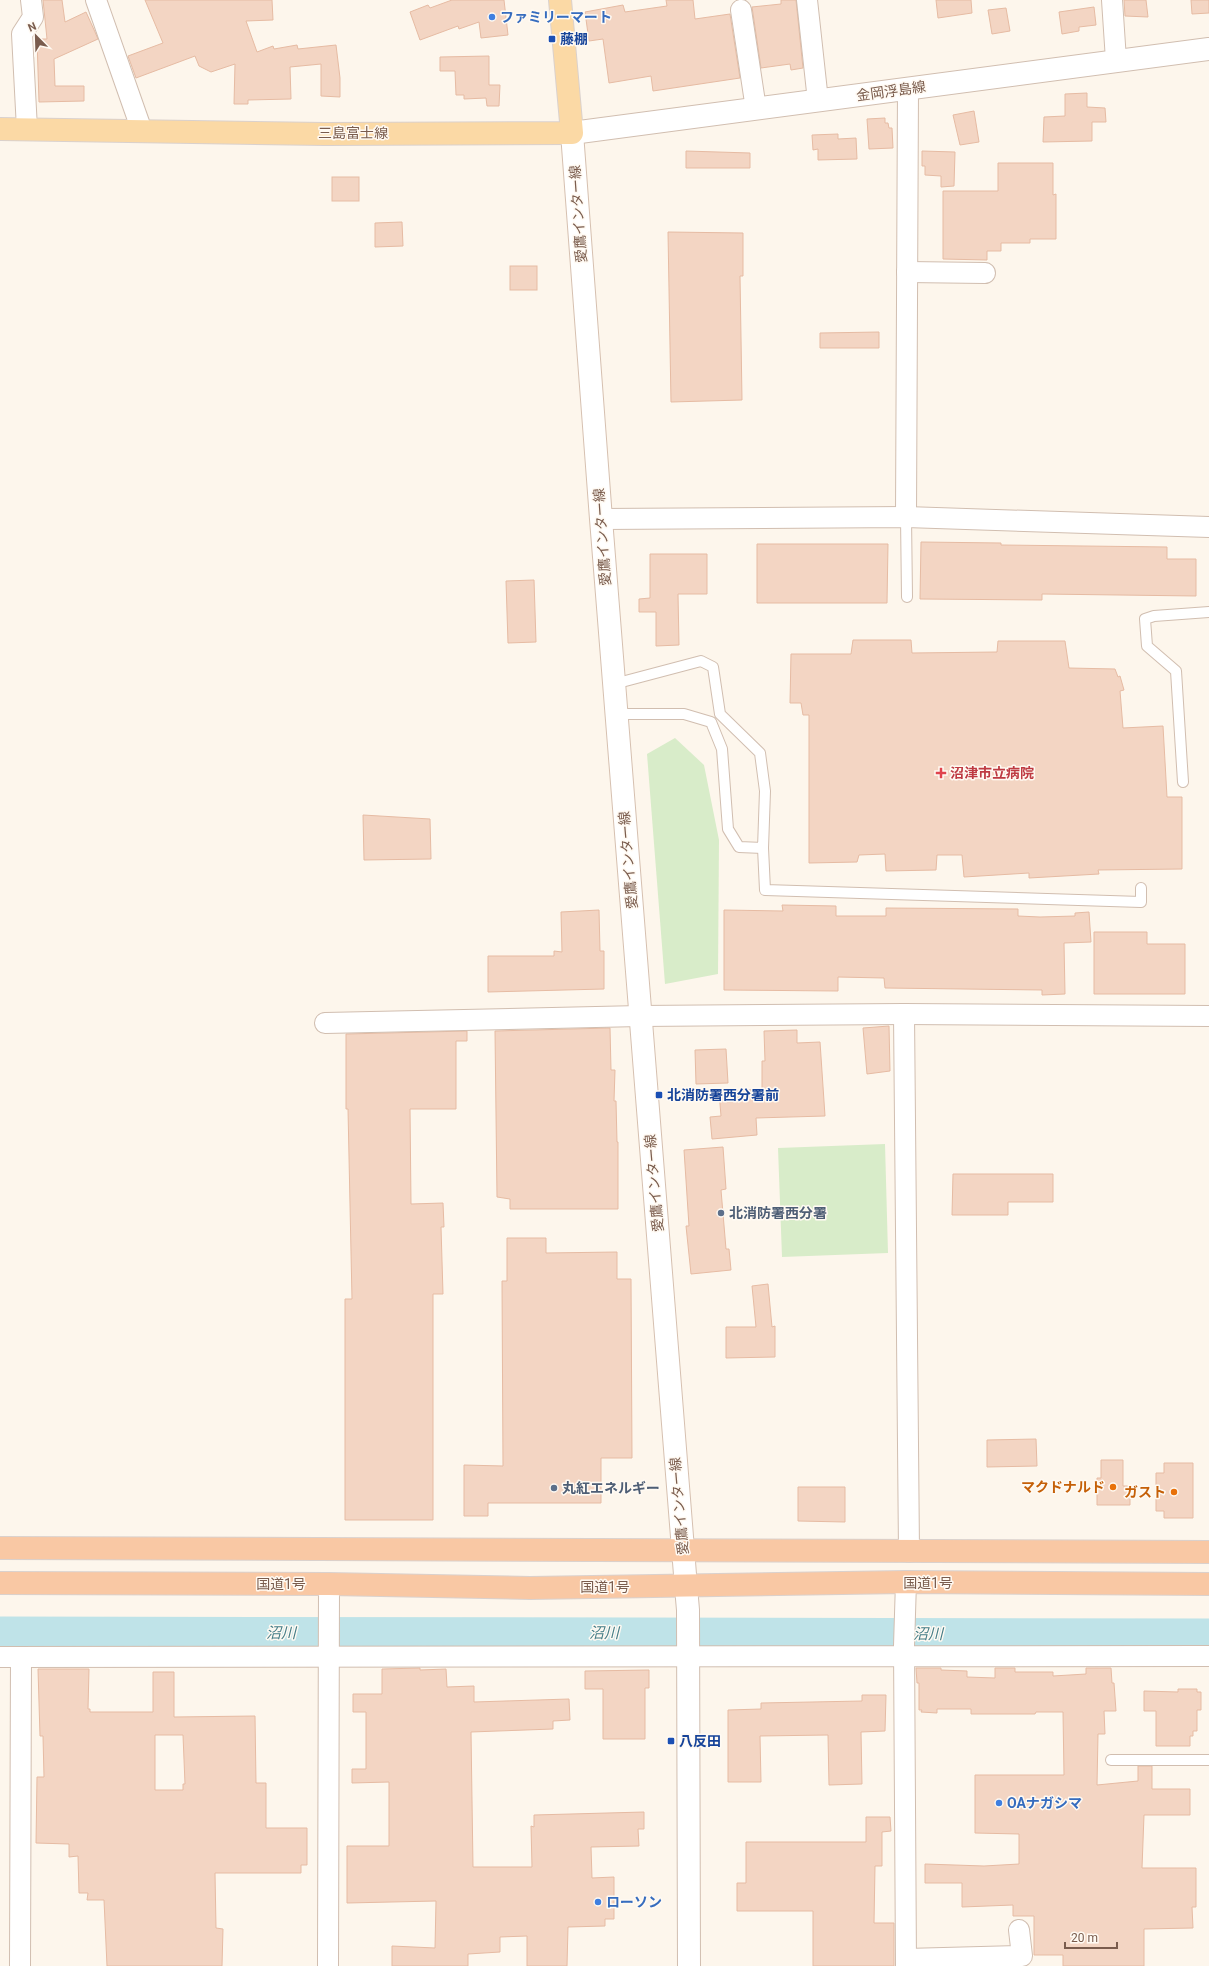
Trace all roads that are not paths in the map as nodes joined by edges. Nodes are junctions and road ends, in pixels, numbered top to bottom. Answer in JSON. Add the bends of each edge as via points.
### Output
{"nodes":[{"id":1,"x":31,"y":0,"type":"edge"},
{"id":2,"x":96,"y":0,"type":"edge"},
{"id":3,"x":560,"y":0,"type":"edge"},
{"id":4,"x":807,"y":0,"type":"edge"},
{"id":5,"x":1112,"y":0,"type":"edge"},
{"id":6,"x":741,"y":10,"type":"dead end"},
{"id":7,"x":1209,"y":49,"type":"edge"},
{"id":8,"x":1116,"y":60,"type":"junction"},
{"id":9,"x":908,"y":88,"type":"junction"},
{"id":10,"x":818,"y":101,"type":"junction"},
{"id":11,"x":756,"y":109,"type":"junction"},
{"id":12,"x":0,"y":129,"type":"edge"},
{"id":13,"x":27,"y":129,"type":"junction"},
{"id":14,"x":142,"y":131,"type":"junction"},
{"id":15,"x":572,"y":133,"type":"junction"},
{"id":16,"x":907,"y":272,"type":"junction"},
{"id":17,"x":985,"y":273,"type":"dead end"},
{"id":18,"x":906,"y":517,"type":"junction"},
{"id":19,"x":601,"y":519,"type":"junction"},
{"id":20,"x":1209,"y":527,"type":"edge"},
{"id":21,"x":907,"y":597,"type":"dead end"},
{"id":22,"x":1209,"y":612,"type":"edge"},
{"id":23,"x":614,"y":684,"type":"junction"},
{"id":24,"x":616,"y":714,"type":"junction"},
{"id":25,"x":1183,"y":782,"type":"dead end"},
{"id":26,"x":762,"y":848,"type":"junction"},
{"id":27,"x":1141,"y":888,"type":"dead end"},
{"id":28,"x":904,"y":1014,"type":"junction"},
{"id":29,"x":640,"y":1016,"type":"junction"},
{"id":30,"x":1209,"y":1016,"type":"edge"},
{"id":31,"x":325,"y":1023,"type":"dead end"},
{"id":32,"x":0,"y":1548,"type":"edge"},
{"id":33,"x":683,"y":1550,"type":"junction"},
{"id":34,"x":909,"y":1552,"type":"junction"},
{"id":35,"x":1209,"y":1552,"type":"edge"},
{"id":36,"x":906,"y":1582,"type":"junction"},
{"id":37,"x":0,"y":1583,"type":"edge"},
{"id":38,"x":329,"y":1584,"type":"junction"},
{"id":39,"x":1209,"y":1584,"type":"edge"},
{"id":40,"x":686,"y":1587,"type":"junction"},
{"id":41,"x":904,"y":1651,"type":"junction"},
{"id":42,"x":328,"y":1653,"type":"junction"},
{"id":43,"x":688,"y":1654,"type":"junction"},
{"id":44,"x":1209,"y":1656,"type":"edge"},
{"id":45,"x":0,"y":1657,"type":"edge"},
{"id":46,"x":21,"y":1657,"type":"junction"},
{"id":47,"x":1111,"y":1760,"type":"dead end"},
{"id":48,"x":1209,"y":1760,"type":"edge"},
{"id":49,"x":1019,"y":1930,"type":"dead end"},
{"id":50,"x":906,"y":1963,"type":"edge"},
{"id":51,"x":20,"y":1966,"type":"edge"},
{"id":52,"x":328,"y":1966,"type":"edge"},
{"id":53,"x":689,"y":1966,"type":"edge"}],
"edges":[{"from":1,"to":13,"type":"street","via":[[33,17],[22,34]]},
{"from":2,"to":14,"type":"street"},
{"from":3,"to":15,"type":"main road"},
{"from":4,"to":10,"type":"street"},
{"from":5,"to":8,"type":"street"},
{"from":6,"to":11,"type":"street"},
{"from":7,"to":8,"type":"main road","name":"金岡浮島線"},
{"from":8,"to":9,"type":"main road","name":"金岡浮島線"},
{"from":9,"to":10,"type":"main road","name":"金岡浮島線"},
{"from":9,"to":16,"type":"street"},
{"from":10,"to":11,"type":"main road","name":"金岡浮島線"},
{"from":11,"to":15,"type":"main road","name":"金岡浮島線"},
{"from":12,"to":13,"type":"main road","name":"三島富士線"},
{"from":13,"to":14,"type":"main road","name":"三島富士線"},
{"from":14,"to":15,"type":"main road","name":"三島富士線","via":[[326,134]]},
{"from":15,"to":19,"type":"main road","name":"愛鷹インター線"},
{"from":16,"to":17,"type":"street"},
{"from":16,"to":18,"type":"street"},
{"from":18,"to":19,"type":"street"},
{"from":18,"to":20,"type":"street"},
{"from":18,"to":21,"type":"lane"},
{"from":19,"to":23,"type":"main road","name":"愛鷹インター線"},
{"from":22,"to":25,"type":"lane","via":[[1154,616],[1145,619],[1147,646],[1176,671]]},
{"from":23,"to":24,"type":"main road","name":"愛鷹インター線"},
{"from":23,"to":26,"type":"lane","via":[[701,660],[713,667],[720,714],[760,753],[765,791]]},
{"from":24,"to":26,"type":"lane","via":[[684,714],[711,722],[722,749],[728,829],[739,847]]},
{"from":24,"to":29,"type":"main road","name":"愛鷹インター線"},
{"from":26,"to":27,"type":"lane","via":[[765,890],[1141,902]]},
{"from":28,"to":29,"type":"street"},
{"from":28,"to":30,"type":"street"},
{"from":28,"to":34,"type":"street"},
{"from":29,"to":31,"type":"street"},
{"from":29,"to":33,"type":"main road","name":"愛鷹インター線"},
{"from":32,"to":33,"type":"highway"},
{"from":33,"to":34,"type":"highway"},
{"from":33,"to":40,"type":"main road","name":"愛鷹インター線"},
{"from":34,"to":35,"type":"highway"},
{"from":36,"to":39,"type":"highway","name":"国道1号"},
{"from":36,"to":40,"type":"highway","name":"国道1号"},
{"from":36,"to":41,"type":"street"},
{"from":37,"to":38,"type":"highway","name":"国道1号"},
{"from":38,"to":40,"type":"highway","name":"国道1号","via":[[530,1588]]},
{"from":38,"to":42,"type":"street"},
{"from":40,"to":43,"type":"main road","name":"愛鷹インター線"},
{"from":41,"to":43,"type":"street"},
{"from":41,"to":44,"type":"street"},
{"from":41,"to":50,"type":"street"},
{"from":42,"to":43,"type":"street"},
{"from":42,"to":46,"type":"street"},
{"from":42,"to":52,"type":"street"},
{"from":43,"to":53,"type":"main road","name":"愛鷹インター線"},
{"from":45,"to":46,"type":"street"},
{"from":46,"to":51,"type":"street"},
{"from":47,"to":48,"type":"lane"},
{"from":49,"to":50,"type":"street","via":[[1022,1956]]}]}
